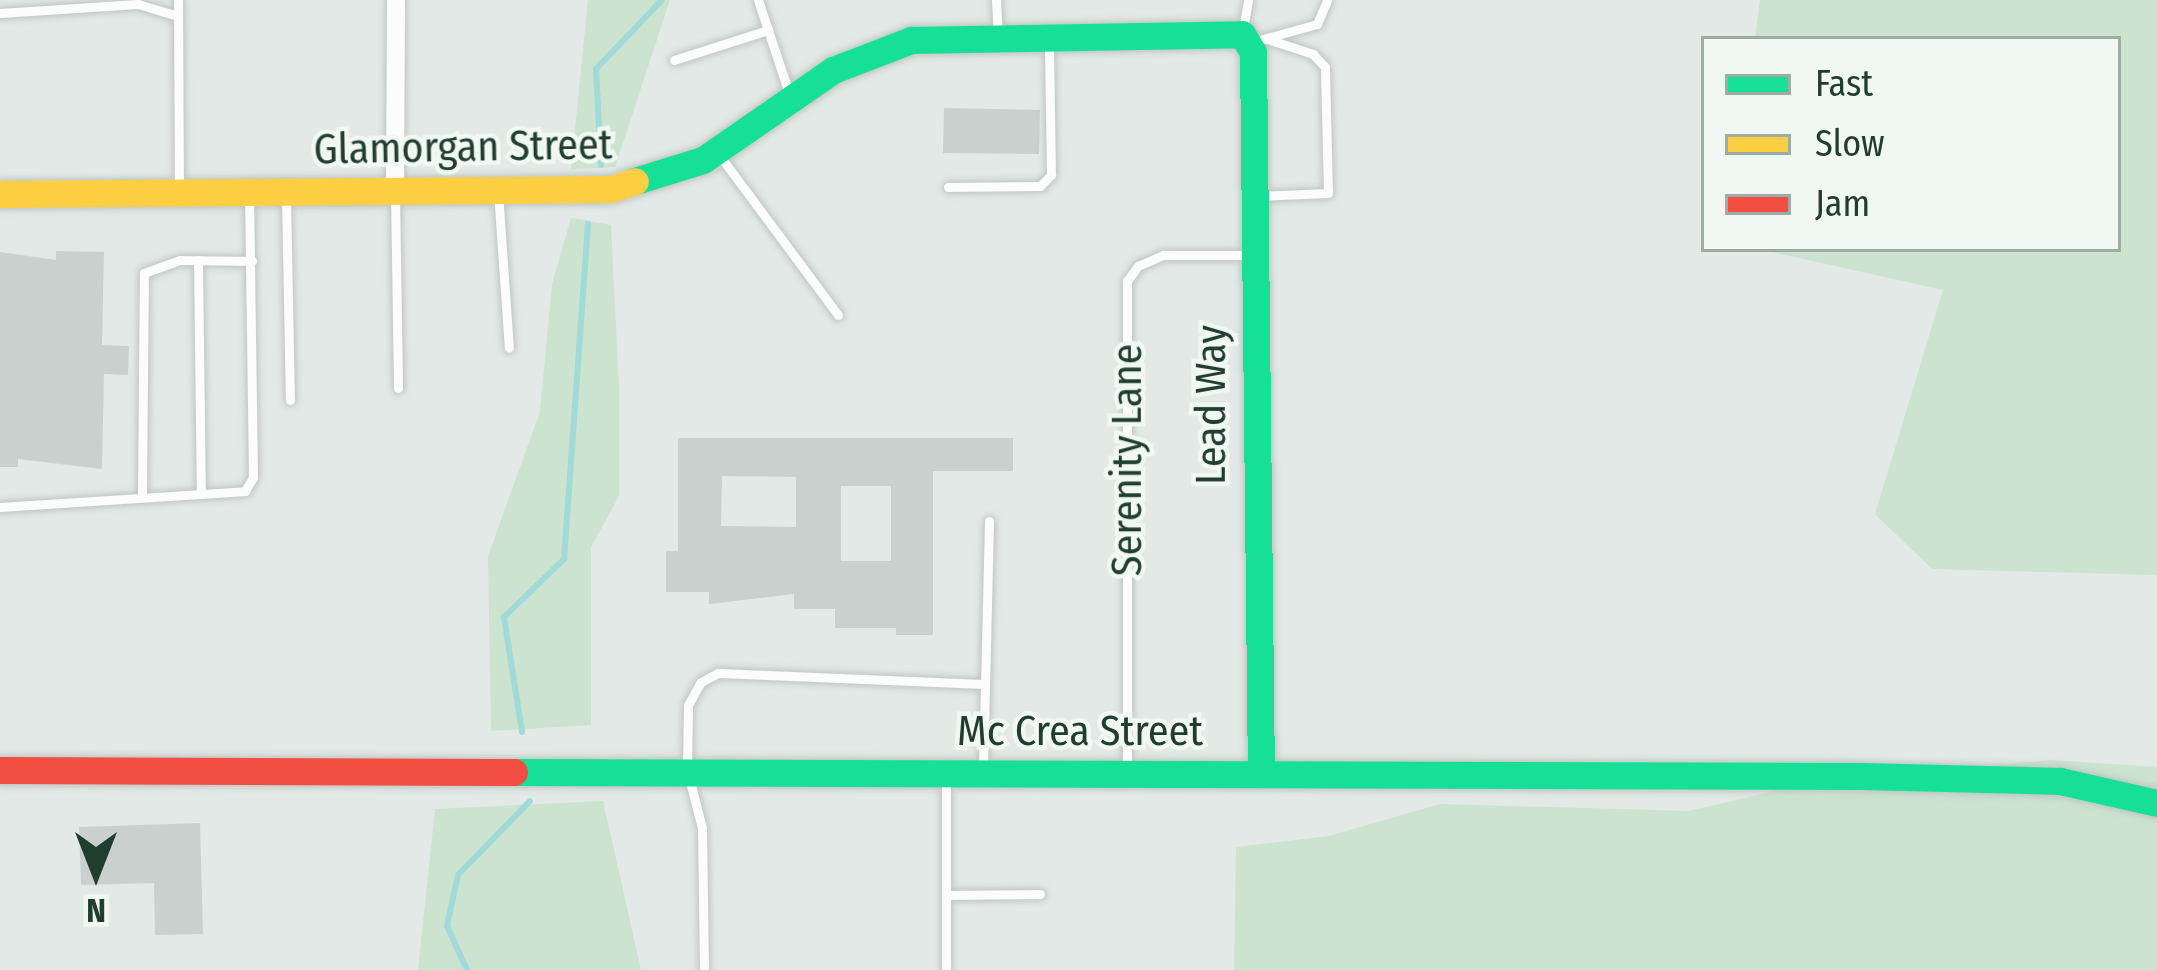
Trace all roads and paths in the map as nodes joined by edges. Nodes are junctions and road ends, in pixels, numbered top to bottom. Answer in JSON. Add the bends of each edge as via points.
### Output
{"nodes":[{"id":1,"x":178,"y":0,"type":"edge"},
{"id":2,"x":396,"y":0,"type":"edge"},
{"id":3,"x":758,"y":0,"type":"edge"},
{"id":4,"x":996,"y":0,"type":"edge"},
{"id":5,"x":1248,"y":0,"type":"edge"},
{"id":6,"x":1327,"y":0,"type":"edge"},
{"id":7,"x":65,"y":2,"type":"edge"},
{"id":8,"x":0,"y":13,"type":"edge"},
{"id":9,"x":178,"y":16,"type":"junction"},
{"id":10,"x":768,"y":30,"type":"junction"},
{"id":11,"x":1049,"y":32,"type":"junction"},
{"id":12,"x":998,"y":33,"type":"junction"},
{"id":13,"x":1252,"y":37,"type":"junction"},
{"id":14,"x":674,"y":60,"type":"dead end"},
{"id":15,"x":791,"y":98,"type":"junction"},
{"id":16,"x":716,"y":152,"type":"junction"},
{"id":17,"x":948,"y":187,"type":"dead end"},
{"id":18,"x":498,"y":192,"type":"junction"},
{"id":19,"x":395,"y":193,"type":"junction"},
{"id":20,"x":0,"y":194,"type":"edge"},
{"id":21,"x":179,"y":194,"type":"junction"},
{"id":22,"x":249,"y":194,"type":"junction"},
{"id":23,"x":286,"y":194,"type":"junction"},
{"id":24,"x":1253,"y":196,"type":"junction"},
{"id":25,"x":1253,"y":256,"type":"junction"},
{"id":26,"x":197,"y":260,"type":"junction"},
{"id":27,"x":252,"y":261,"type":"junction"},
{"id":28,"x":838,"y":315,"type":"dead end"},
{"id":29,"x":509,"y":348,"type":"dead end"},
{"id":30,"x":398,"y":388,"type":"dead end"},
{"id":31,"x":290,"y":400,"type":"dead end"},
{"id":32,"x":142,"y":493,"type":"junction"},
{"id":33,"x":201,"y":494,"type":"junction"},
{"id":34,"x":0,"y":507,"type":"edge"},
{"id":35,"x":989,"y":521,"type":"dead end"},
{"id":36,"x":985,"y":684,"type":"junction"},
{"id":37,"x":0,"y":770,"type":"edge"},
{"id":38,"x":687,"y":770,"type":"junction"},
{"id":39,"x":946,"y":772,"type":"junction"},
{"id":40,"x":982,"y":773,"type":"junction"},
{"id":41,"x":1127,"y":774,"type":"junction"},
{"id":42,"x":1261,"y":774,"type":"junction"},
{"id":43,"x":2157,"y":803,"type":"edge"},
{"id":44,"x":1040,"y":894,"type":"dead end"},
{"id":45,"x":946,"y":895,"type":"junction"},
{"id":46,"x":704,"y":970,"type":"edge"},
{"id":47,"x":946,"y":970,"type":"edge"}],
"edges":[{"from":1,"to":9,"type":"lane"},
{"from":2,"to":19,"type":"street"},
{"from":3,"to":10,"type":"lane"},
{"from":4,"to":12,"type":"lane"},
{"from":5,"to":13,"type":"lane"},
{"from":6,"to":13,"type":"lane","via":[[1317,24]]},
{"from":7,"to":8,"type":"lane"},
{"from":7,"to":9,"type":"lane","via":[[138,4]]},
{"from":9,"to":21,"type":"lane"},
{"from":10,"to":14,"type":"lane"},
{"from":10,"to":15,"type":"lane"},
{"from":11,"to":12,"type":"street","name":"Glamorgan Street"},
{"from":11,"to":13,"type":"street","name":"Glamorgan Street"},
{"from":11,"to":17,"type":"lane","via":[[1051,176],[1040,185]]},
{"from":12,"to":15,"type":"street","name":"Glamorgan Street","via":[[881,48]]},
{"from":13,"to":24,"type":"street","name":"Lead Way"},
{"from":13,"to":24,"type":"lane","via":[[1313,54],[1325,67],[1328,193]]},
{"from":15,"to":16,"type":"street","name":"Glamorgan Street"},
{"from":16,"to":18,"type":"street","name":"Glamorgan Street","via":[[638,184]]},
{"from":16,"to":28,"type":"lane"},
{"from":18,"to":19,"type":"street","name":"Glamorgan Street"},
{"from":18,"to":29,"type":"lane"},
{"from":19,"to":23,"type":"street","name":"Glamorgan Street"},
{"from":19,"to":30,"type":"lane"},
{"from":20,"to":21,"type":"street","name":"Glamorgan Street"},
{"from":21,"to":22,"type":"street","name":"Glamorgan Street"},
{"from":22,"to":23,"type":"street","name":"Glamorgan Street"},
{"from":22,"to":27,"type":"lane"},
{"from":23,"to":31,"type":"lane"},
{"from":24,"to":25,"type":"street","name":"Lead Way"},
{"from":25,"to":41,"type":"lane","name":"Serenity Lane","via":[[1162,255],[1127,281]]},
{"from":25,"to":42,"type":"street","name":"Lead Way"},
{"from":26,"to":27,"type":"lane"},
{"from":26,"to":32,"type":"lane","via":[[160,263],[144,273],[138,294]]},
{"from":26,"to":33,"type":"lane"},
{"from":27,"to":33,"type":"lane","via":[[253,477],[245,491]]},
{"from":32,"to":33,"type":"lane"},
{"from":32,"to":34,"type":"lane","via":[[113,505]]},
{"from":35,"to":36,"type":"lane"},
{"from":36,"to":38,"type":"lane","via":[[718,674],[688,705]]},
{"from":36,"to":40,"type":"lane"},
{"from":37,"to":38,"type":"street","name":"Mc Crea Street"},
{"from":38,"to":39,"type":"street","name":"Mc Crea Street"},
{"from":38,"to":46,"type":"lane","via":[[702,828]]},
{"from":39,"to":40,"type":"street","name":"Mc Crea Street"},
{"from":39,"to":45,"type":"lane"},
{"from":40,"to":41,"type":"street","name":"Mc Crea Street"},
{"from":41,"to":42,"type":"street","name":"Mc Crea Street"},
{"from":42,"to":43,"type":"street","name":"Mc Crea Street","via":[[2060,781]]},
{"from":44,"to":45,"type":"lane"},
{"from":45,"to":47,"type":"lane"}]}
